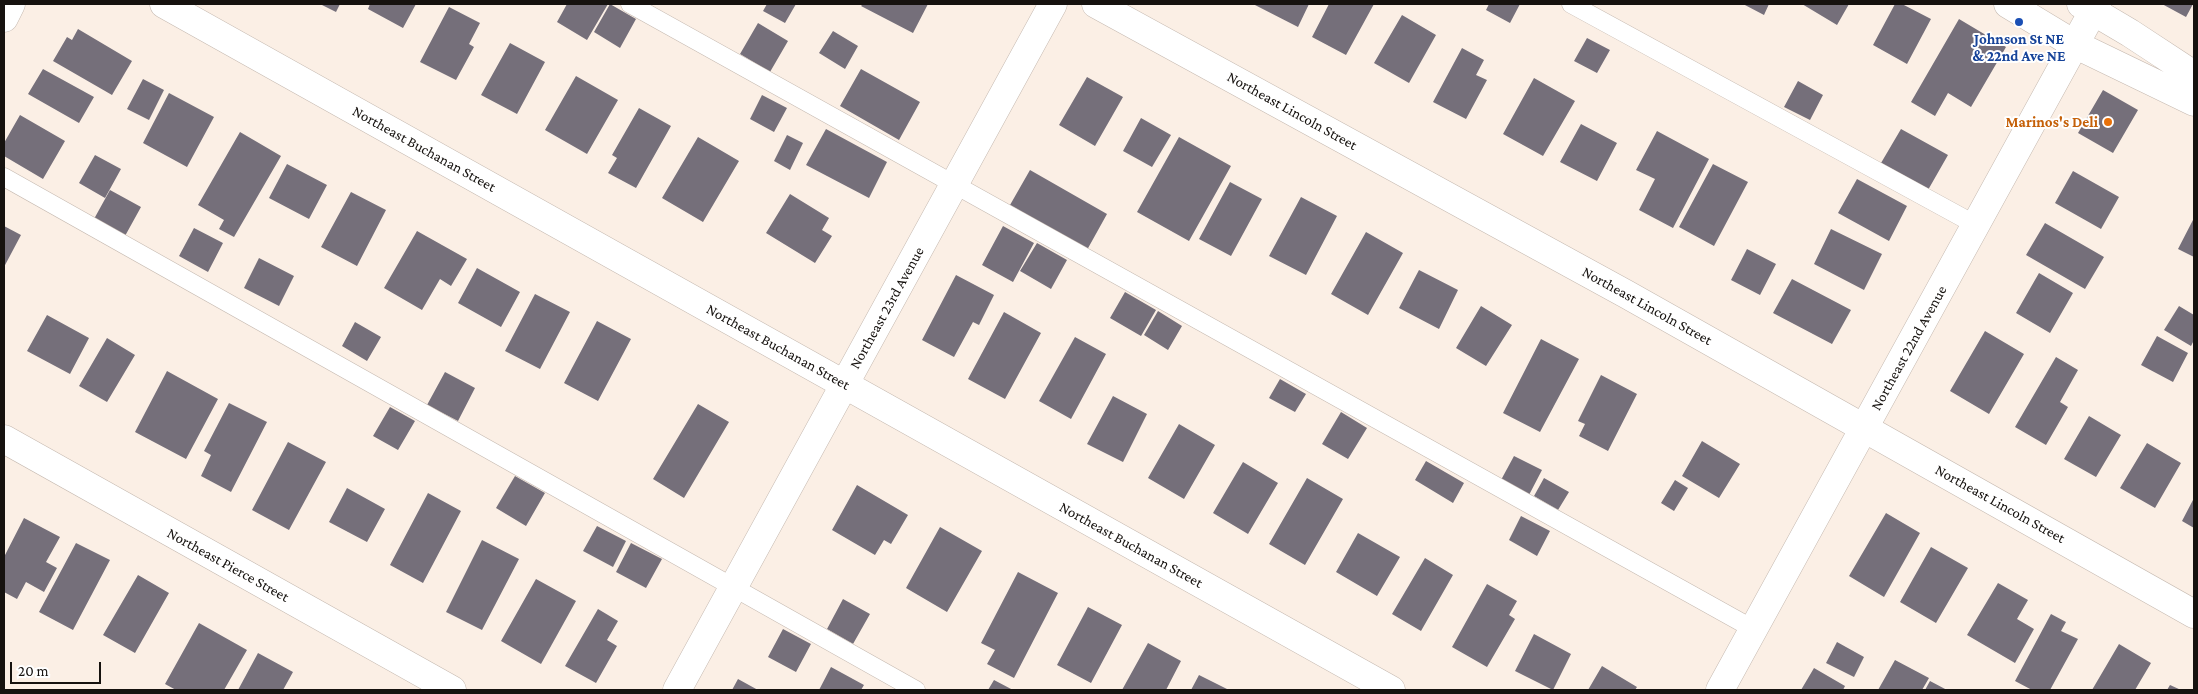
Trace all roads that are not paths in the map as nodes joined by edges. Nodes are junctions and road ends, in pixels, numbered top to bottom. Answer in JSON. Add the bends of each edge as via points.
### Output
{"nodes":[{"id":1,"x":11,"y":4,"type":"edge"},
{"id":2,"x":164,"y":4,"type":"edge"},
{"id":3,"x":630,"y":4,"type":"edge"},
{"id":4,"x":1053,"y":4,"type":"edge"},
{"id":5,"x":1096,"y":4,"type":"edge"},
{"id":6,"x":1571,"y":4,"type":"edge"},
{"id":7,"x":2008,"y":4,"type":"edge"},
{"id":8,"x":2090,"y":6,"type":"edge"},
{"id":9,"x":4,"y":18,"type":"edge"},
{"id":10,"x":2074,"y":44,"type":"junction"},
{"id":11,"x":2194,"y":75,"type":"edge"},
{"id":12,"x":2194,"y":102,"type":"edge"},
{"id":13,"x":4,"y":177,"type":"edge"},
{"id":14,"x":954,"y":186,"type":"junction"},
{"id":15,"x":1976,"y":225,"type":"junction"},
{"id":16,"x":845,"y":385,"type":"junction"},
{"id":17,"x":1866,"y":428,"type":"junction"},
{"id":18,"x":4,"y":439,"type":"edge"},
{"id":19,"x":732,"y":588,"type":"junction"},
{"id":20,"x":2194,"y":614,"type":"edge"},
{"id":21,"x":1754,"y":630,"type":"junction"},
{"id":22,"x":452,"y":690,"type":"edge"},
{"id":23,"x":676,"y":690,"type":"edge"},
{"id":24,"x":916,"y":690,"type":"edge"},
{"id":25,"x":1392,"y":690,"type":"edge"},
{"id":26,"x":1720,"y":690,"type":"edge"}],
"edges":[{"from":1,"to":9,"type":"street"},
{"from":2,"to":16,"type":"street","name":"Northeast Buchanan Street"},
{"from":3,"to":14,"type":"lane"},
{"from":4,"to":14,"type":"street","name":"Northeast 23rd Avenue"},
{"from":5,"to":17,"type":"street","name":"Northeast Lincoln Street"},
{"from":6,"to":15,"type":"lane"},
{"from":7,"to":10,"type":"street"},
{"from":8,"to":10,"type":"street","name":"Northeast 22nd Avenue"},
{"from":8,"to":11,"type":"street"},
{"from":10,"to":12,"type":"street"},
{"from":10,"to":15,"type":"street","name":"Northeast 22nd Avenue"},
{"from":13,"to":19,"type":"lane"},
{"from":14,"to":16,"type":"street","name":"Northeast 23rd Avenue"},
{"from":14,"to":21,"type":"lane"},
{"from":15,"to":17,"type":"street","name":"Northeast 22nd Avenue"},
{"from":16,"to":19,"type":"street","name":"Northeast 23rd Avenue"},
{"from":16,"to":25,"type":"street","name":"Northeast Buchanan Street"},
{"from":17,"to":20,"type":"street","name":"Northeast Lincoln Street"},
{"from":17,"to":21,"type":"street","name":"Northeast 22nd Avenue"},
{"from":18,"to":22,"type":"street","name":"Northeast Pierce Street"},
{"from":19,"to":23,"type":"street","name":"Northeast 23rd Avenue"},
{"from":19,"to":24,"type":"lane"},
{"from":21,"to":26,"type":"street","name":"Northeast 22nd Avenue"}]}
